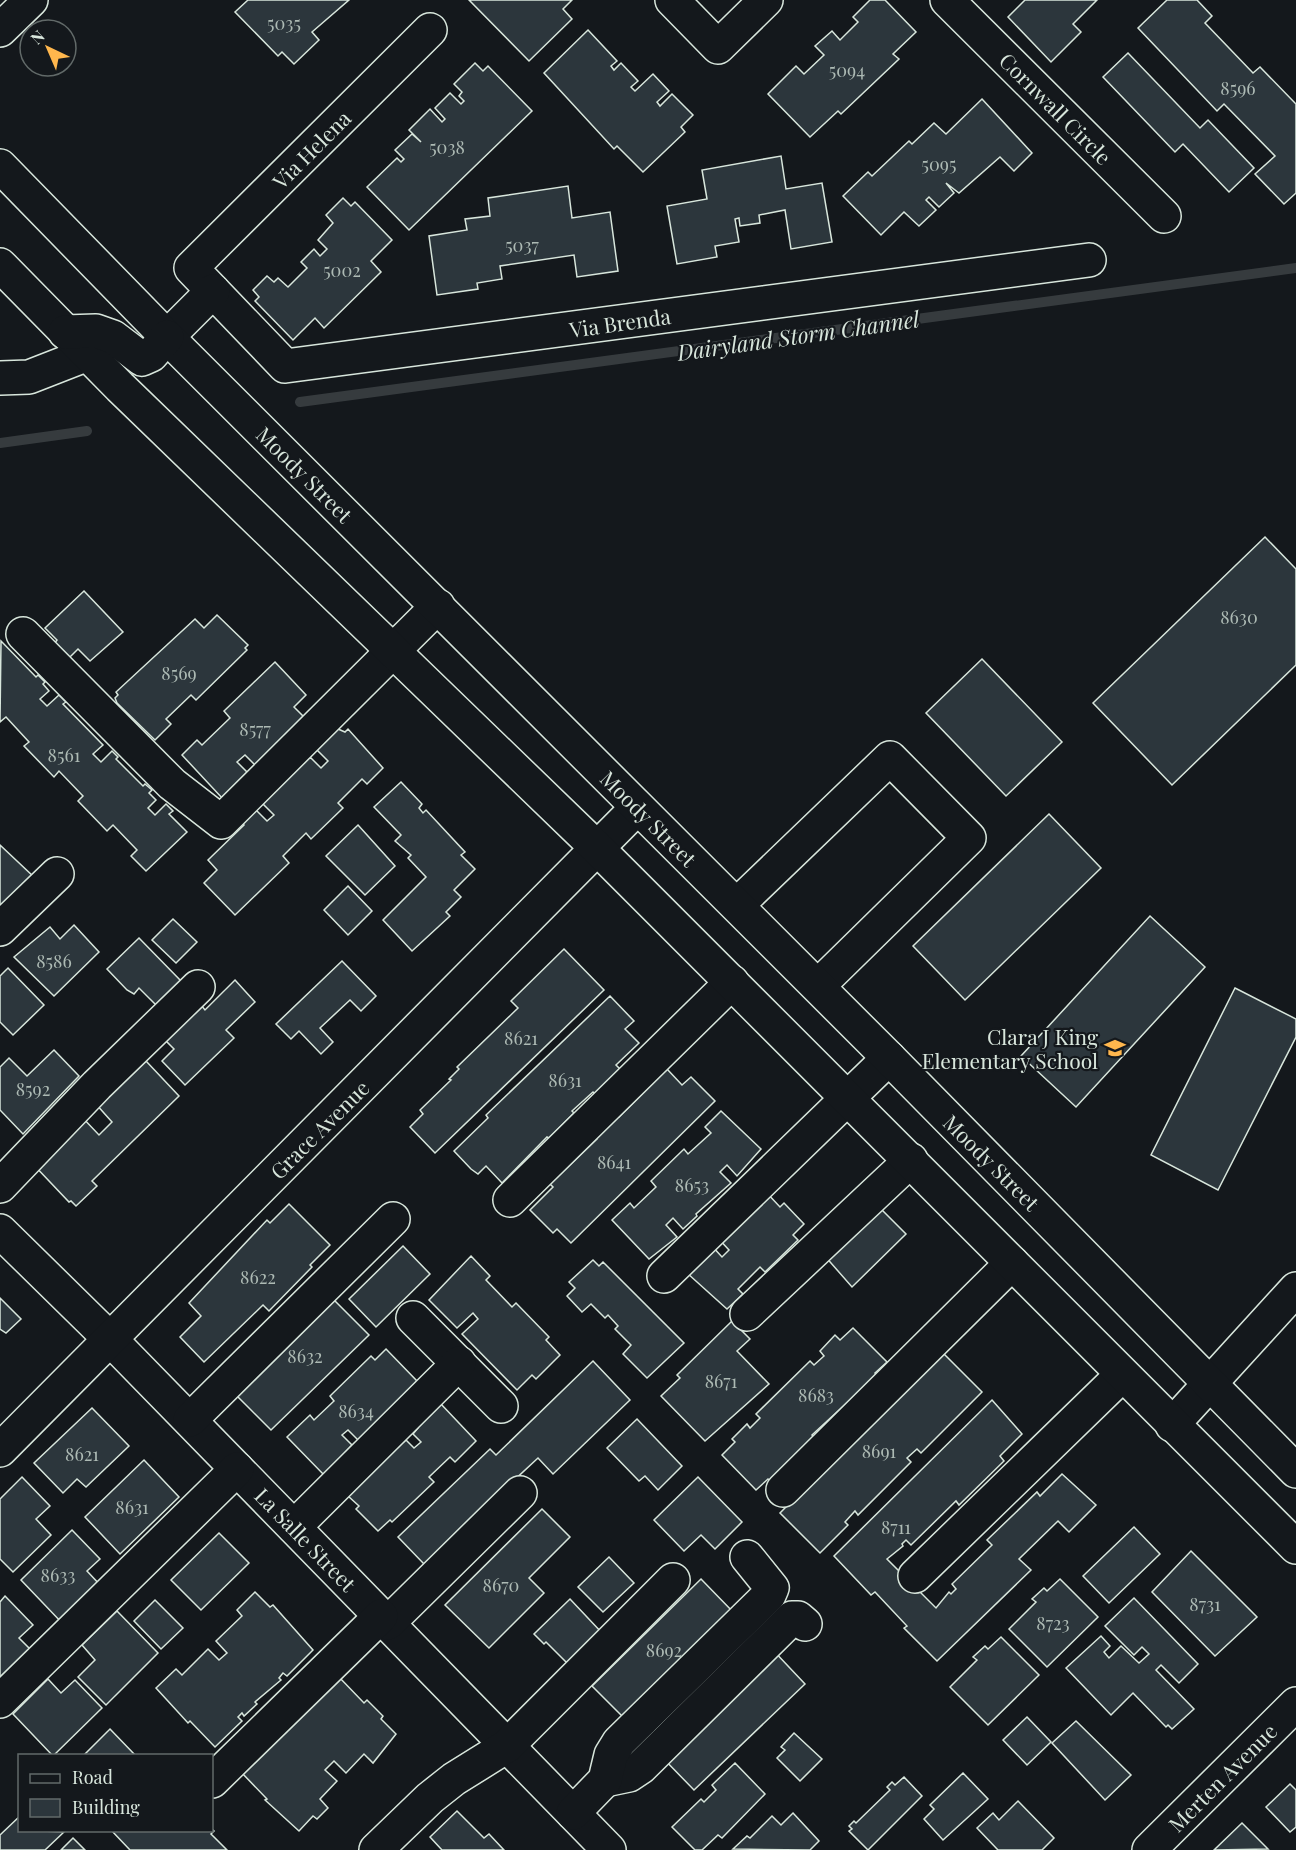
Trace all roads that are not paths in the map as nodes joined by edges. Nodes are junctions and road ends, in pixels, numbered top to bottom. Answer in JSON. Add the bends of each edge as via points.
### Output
{"nodes":[{"id":1,"x":31,"y":0,"type":"edge"},
{"id":2,"x":672,"y":0,"type":"edge"},
{"id":3,"x":766,"y":0,"type":"edge"},
{"id":4,"x":947,"y":0,"type":"edge"},
{"id":5,"x":0,"y":30,"type":"edge"},
{"id":6,"x":430,"y":30,"type":"dead end"},
{"id":7,"x":0,"y":166,"type":"edge"},
{"id":8,"x":1164,"y":216,"type":"dead end"},
{"id":9,"x":1089,"y":260,"type":"dead end"},
{"id":10,"x":0,"y":265,"type":"edge"},
{"id":11,"x":191,"y":268,"type":"joint"},
{"id":12,"x":213,"y":291,"type":"junction"},
{"id":13,"x":65,"y":332,"type":"junction"},
{"id":14,"x":167,"y":337,"type":"junction"},
{"id":15,"x":88,"y":354,"type":"junction"},
{"id":16,"x":0,"y":378,"type":"edge"},
{"id":17,"x":438,"y":606,"type":"junction"},
{"id":18,"x":24,"y":634,"type":"dead end"},
{"id":19,"x":393,"y":651,"type":"junction"},
{"id":20,"x":637,"y":807,"type":"junction"},
{"id":21,"x":597,"y":848,"type":"junction"},
{"id":22,"x":57,"y":874,"type":"dead end"},
{"id":23,"x":737,"y":905,"type":"junction"},
{"id":24,"x":0,"y":929,"type":"edge"},
{"id":25,"x":732,"y":982,"type":"junction"},
{"id":26,"x":818,"y":986,"type":"junction"},
{"id":27,"x":198,"y":987,"type":"dead end"},
{"id":28,"x":889,"y":1058,"type":"junction"},
{"id":29,"x":849,"y":1097,"type":"junction"},
{"id":30,"x":911,"y":1160,"type":"junction"},
{"id":31,"x":0,"y":1186,"type":"edge"},
{"id":32,"x":510,"y":1200,"type":"dead end"},
{"id":33,"x":393,"y":1219,"type":"dead end"},
{"id":34,"x":0,"y":1231,"type":"edge"},
{"id":35,"x":1012,"y":1263,"type":"junction"},
{"id":36,"x":664,"y":1276,"type":"dead end"},
{"id":37,"x":1296,"y":1289,"type":"edge"},
{"id":38,"x":747,"y":1314,"type":"dead end"},
{"id":39,"x":413,"y":1317,"type":"dead end"},
{"id":40,"x":111,"y":1340,"type":"junction"},
{"id":41,"x":459,"y":1364,"type":"junction"},
{"id":42,"x":1122,"y":1375,"type":"junction"},
{"id":43,"x":1210,"y":1384,"type":"junction"},
{"id":44,"x":501,"y":1406,"type":"dead end"},
{"id":45,"x":190,"y":1420,"type":"junction"},
{"id":46,"x":1172,"y":1425,"type":"junction"},
{"id":47,"x":0,"y":1450,"type":"edge"},
{"id":48,"x":237,"y":1469,"type":"junction"},
{"id":49,"x":1296,"y":1471,"type":"edge"},
{"id":50,"x":783,"y":1490,"type":"dead end"},
{"id":51,"x":520,"y":1493,"type":"dead end"},
{"id":52,"x":294,"y":1527,"type":"junction"},
{"id":53,"x":1296,"y":1547,"type":"edge"},
{"id":54,"x":747,"y":1557,"type":"dead end"},
{"id":55,"x":915,"y":1576,"type":"dead end"},
{"id":56,"x":673,"y":1580,"type":"dead end"},
{"id":57,"x":384,"y":1619,"type":"junction"},
{"id":58,"x":805,"y":1624,"type":"dead end"},
{"id":59,"x":0,"y":1701,"type":"edge"},
{"id":60,"x":1296,"y":1704,"type":"edge"},
{"id":61,"x":507,"y":1746,"type":"junction"},
{"id":62,"x":213,"y":1780,"type":"edge"},
{"id":63,"x":605,"y":1780,"type":"junction"},
{"id":64,"x":573,"y":1813,"type":"junction"},
{"id":65,"x":376,"y":1850,"type":"edge"},
{"id":66,"x":609,"y":1850,"type":"edge"},
{"id":67,"x":1149,"y":1850,"type":"edge"}],
"edges":[{"from":1,"to":5,"type":"main road"},
{"from":2,"to":3,"type":"main road","via":[[718,47]]},
{"from":4,"to":8,"type":"main road","name":"Cornwall Circle"},
{"from":6,"to":11,"type":"main road","name":"Via Helena"},
{"from":7,"to":14,"type":"main road","name":"Moody Street"},
{"from":9,"to":12,"type":"main road","name":"Via Brenda","via":[[285,366]]},
{"from":10,"to":13,"type":"main road"},
{"from":11,"to":12,"type":"main road","name":"Via Brenda"},
{"from":12,"to":14,"type":"main road"},
{"from":13,"to":14,"type":"main road","via":[[96,331],[113,337],[142,359]]},
{"from":13,"to":15,"type":"main road"},
{"from":14,"to":17,"type":"main road","name":"Moody Street"},
{"from":15,"to":16,"type":"main road","via":[[29,377]]},
{"from":15,"to":19,"type":"main road"},
{"from":17,"to":19,"type":"main road"},
{"from":17,"to":20,"type":"main road","name":"Moody Street"},
{"from":18,"to":19,"type":"main road","via":[[172,784],[221,822]]},
{"from":19,"to":21,"type":"main road"},
{"from":20,"to":21,"type":"main road","name":"Grace Avenue"},
{"from":20,"to":23,"type":"main road","name":"Moody Street"},
{"from":21,"to":25,"type":"main road"},
{"from":21,"to":40,"type":"main road","name":"Grace Avenue"},
{"from":22,"to":24,"type":"main road"},
{"from":23,"to":26,"type":"main road","name":"Moody Street"},
{"from":23,"to":26,"type":"main road","via":[[890,758],[969,838]]},
{"from":25,"to":29,"type":"main road"},
{"from":25,"to":32,"type":"main road"},
{"from":26,"to":28,"type":"main road","name":"Moody Street"},
{"from":27,"to":31,"type":"main road"},
{"from":28,"to":29,"type":"main road"},
{"from":28,"to":43,"type":"main road","name":"Moody Street"},
{"from":29,"to":30,"type":"main road"},
{"from":29,"to":36,"type":"main road"},
{"from":30,"to":35,"type":"main road"},
{"from":30,"to":38,"type":"main road"},
{"from":33,"to":45,"type":"main road"},
{"from":34,"to":40,"type":"main road","name":"La Salle Street"},
{"from":35,"to":42,"type":"main road"},
{"from":35,"to":50,"type":"main road"},
{"from":37,"to":43,"type":"main road"},
{"from":39,"to":41,"type":"main road"},
{"from":40,"to":45,"type":"main road","name":"La Salle Street"},
{"from":40,"to":47,"type":"main road","name":"Grace Avenue"},
{"from":41,"to":44,"type":"main road"},
{"from":41,"to":52,"type":"main road"},
{"from":42,"to":46,"type":"main road"},
{"from":42,"to":55,"type":"main road"},
{"from":43,"to":46,"type":"main road"},
{"from":43,"to":49,"type":"main road","name":"Moody Street"},
{"from":45,"to":48,"type":"main road","name":"La Salle Street"},
{"from":46,"to":53,"type":"main road"},
{"from":48,"to":52,"type":"main road","name":"La Salle Street"},
{"from":48,"to":59,"type":"main road"},
{"from":51,"to":57,"type":"main road"},
{"from":52,"to":57,"type":"main road","name":"La Salle Street"},
{"from":54,"to":63,"type":"main road","via":[[769,1582],[769,1595],[619,1742],[611,1755]]},
{"from":56,"to":61,"type":"main road"},
{"from":57,"to":61,"type":"main road","name":"La Salle Street"},
{"from":57,"to":62,"type":"main road"},
{"from":58,"to":63,"type":"main road","via":[[792,1618],[641,1767],[629,1775]]},
{"from":60,"to":67,"type":"main road","name":"Merten Avenue"},
{"from":61,"to":64,"type":"main road","name":"La Salle Street"},
{"from":61,"to":65,"type":"main road","via":[[446,1785]]},
{"from":63,"to":64,"type":"main road"},
{"from":64,"to":66,"type":"main road","name":"La Salle Street"}]}
